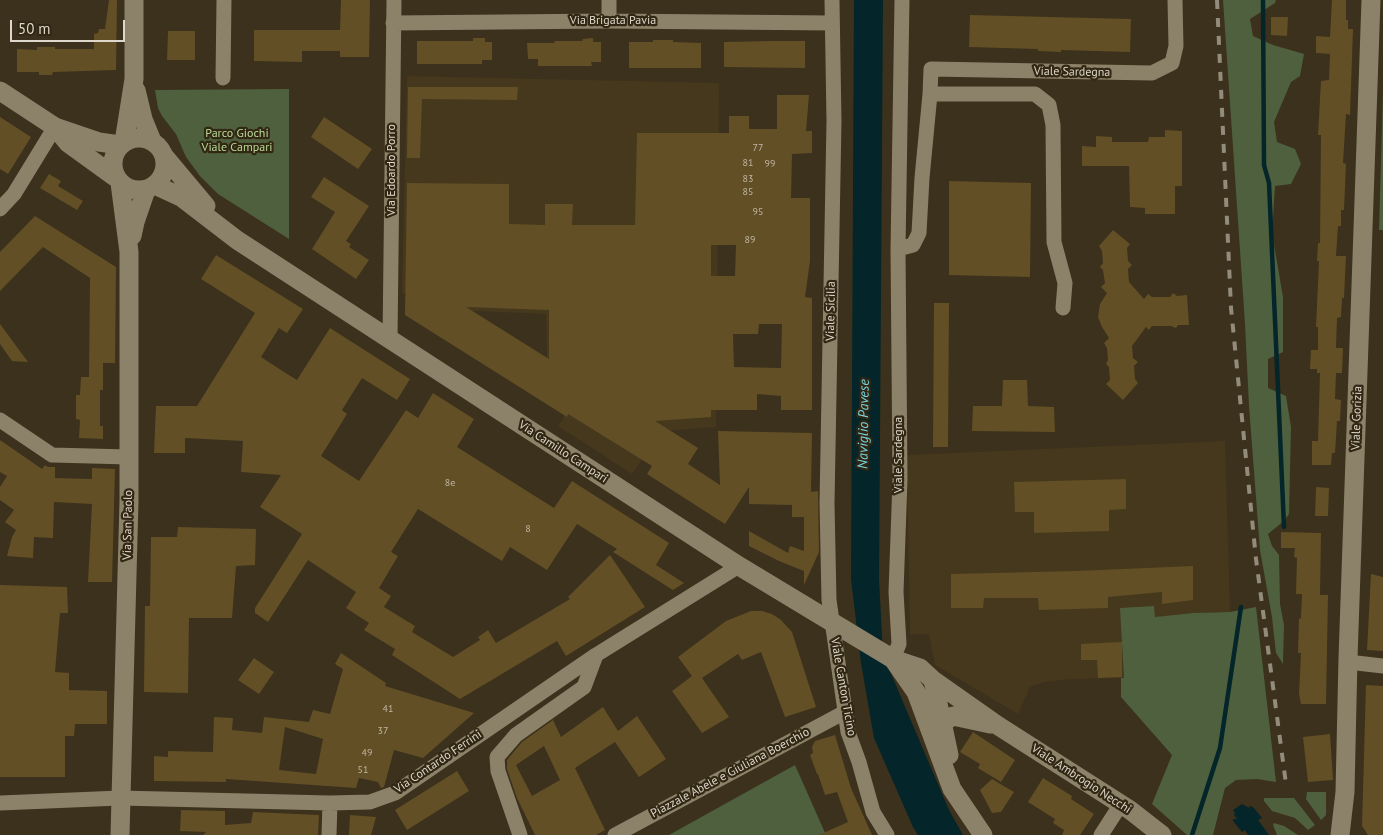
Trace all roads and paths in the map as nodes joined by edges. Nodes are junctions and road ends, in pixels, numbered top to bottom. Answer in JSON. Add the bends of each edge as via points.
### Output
{"nodes":[{"id":1,"x":134,"y":0,"type":"edge"},
{"id":2,"x":224,"y":0,"type":"edge"},
{"id":3,"x":394,"y":0,"type":"edge"},
{"id":4,"x":609,"y":0,"type":"edge"},
{"id":5,"x":832,"y":0,"type":"edge"},
{"id":6,"x":902,"y":0,"type":"edge"},
{"id":7,"x":1175,"y":0,"type":"edge"},
{"id":8,"x":1371,"y":0,"type":"edge"},
{"id":9,"x":609,"y":21,"type":"junction"},
{"id":10,"x":393,"y":23,"type":"junction"},
{"id":11,"x":832,"y":23,"type":"junction"},
{"id":12,"x":223,"y":78,"type":"dead end"},
{"id":13,"x":134,"y":79,"type":"junction"},
{"id":14,"x":0,"y":91,"type":"edge"},
{"id":15,"x":930,"y":94,"type":"junction"},
{"id":16,"x":55,"y":127,"type":"junction"},
{"id":17,"x":152,"y":141,"type":"junction"},
{"id":18,"x":122,"y":143,"type":"junction"},
{"id":19,"x":165,"y":157,"type":"junction"},
{"id":20,"x":118,"y":180,"type":"junction"},
{"id":21,"x":151,"y":187,"type":"junction"},
{"id":22,"x":0,"y":209,"type":"edge"},
{"id":23,"x":237,"y":240,"type":"junction"},
{"id":24,"x":898,"y":249,"type":"junction"},
{"id":25,"x":129,"y":252,"type":"junction"},
{"id":26,"x":1063,"y":308,"type":"dead end"},
{"id":27,"x":390,"y":340,"type":"junction"},
{"id":28,"x":0,"y":420,"type":"edge"},
{"id":29,"x":129,"y":457,"type":"junction"},
{"id":30,"x":739,"y":566,"type":"junction"},
{"id":31,"x":832,"y":622,"type":"junction"},
{"id":32,"x":596,"y":655,"type":"junction"},
{"id":33,"x":893,"y":658,"type":"junction"},
{"id":34,"x":1348,"y":662,"type":"junction"},
{"id":35,"x":1383,"y":666,"type":"edge"},
{"id":36,"x":933,"y":680,"type":"junction"},
{"id":37,"x":845,"y":712,"type":"junction"},
{"id":38,"x":942,"y":723,"type":"junction"},
{"id":39,"x":997,"y":725,"type":"junction"},
{"id":40,"x":952,"y":789,"type":"junction"},
{"id":41,"x":120,"y":798,"type":"junction"},
{"id":42,"x":0,"y":803,"type":"edge"},
{"id":43,"x":330,"y":803,"type":"junction"},
{"id":44,"x":1121,"y":804,"type":"junction"},
{"id":45,"x":120,"y":835,"type":"edge"},
{"id":46,"x":329,"y":835,"type":"edge"},
{"id":47,"x":520,"y":835,"type":"edge"},
{"id":48,"x":615,"y":835,"type":"edge"},
{"id":49,"x":887,"y":835,"type":"edge"},
{"id":50,"x":983,"y":835,"type":"edge"},
{"id":51,"x":1101,"y":835,"type":"edge"},
{"id":52,"x":1162,"y":835,"type":"edge"},
{"id":53,"x":1340,"y":835,"type":"edge"}],
"edges":[{"from":1,"to":13,"type":"street"},
{"from":2,"to":12,"type":"street"},
{"from":3,"to":10,"type":"street","name":"Via Edoardo Porro"},
{"from":4,"to":9,"type":"street"},
{"from":5,"to":11,"type":"street","name":"Viale Sicilia"},
{"from":6,"to":24,"type":"street","name":"Viale Sardegna"},
{"from":7,"to":15,"type":"street","name":"Viale Sardegna","via":[[1176,46],[1172,63],[1152,74],[931,70]]},
{"from":8,"to":34,"type":"street","name":"Viale Gorizia"},
{"from":9,"to":10,"type":"street","name":"Via Brigata Pavia"},
{"from":9,"to":11,"type":"street","name":"Via Brigata Pavia"},
{"from":10,"to":27,"type":"street","name":"Via Edoardo Porro"},
{"from":11,"to":31,"type":"street","name":"Viale Sicilia","via":[[827,503]]},
{"from":13,"to":17,"type":"street"},
{"from":13,"to":18,"type":"street"},
{"from":14,"to":16,"type":"street"},
{"from":15,"to":24,"type":"street","name":"Viale Sardegna","via":[[919,233],[913,244]]},
{"from":15,"to":26,"type":"street","name":"Viale Sardegna","via":[[1035,94],[1048,105],[1052,125],[1054,242],[1064,283]]},
{"from":16,"to":18,"type":"street","via":[[99,142]]},
{"from":16,"to":20,"type":"street","via":[[68,143]]},
{"from":16,"to":22,"type":"street","via":[[14,194]]},
{"from":17,"to":18,"type":"street","via":[[133,138]]},
{"from":17,"to":19,"type":"street"},
{"from":18,"to":20,"type":"street","via":[[113,160]]},
{"from":19,"to":21,"type":"street","via":[[162,177]]},
{"from":19,"to":23,"type":"street","name":"Via Camillo Campari"},
{"from":20,"to":21,"type":"street","via":[[136,190]]},
{"from":20,"to":25,"type":"street","name":"Via San Paolo"},
{"from":21,"to":23,"type":"street","name":"Via Camillo Campari","via":[[180,198]]},
{"from":21,"to":25,"type":"street","name":"Via San Paolo","via":[[134,222]]},
{"from":23,"to":27,"type":"street","name":"Via Camillo Campari"},
{"from":24,"to":33,"type":"street","name":"Viale Sardegna","via":[[900,480],[896,592],[899,644]]},
{"from":25,"to":29,"type":"street","name":"Via San Paolo"},
{"from":27,"to":30,"type":"street","name":"Via Camillo Campari"},
{"from":28,"to":29,"type":"street","via":[[52,455]]},
{"from":29,"to":41,"type":"street","name":"Via San Paolo"},
{"from":30,"to":31,"type":"street","name":"Via Camillo Campari"},
{"from":30,"to":32,"type":"street","name":"Via Contardo Ferrini"},
{"from":31,"to":33,"type":"street","name":"Via Camillo Campari"},
{"from":31,"to":37,"type":"street","name":"Viale Canton Ticino"},
{"from":32,"to":43,"type":"street","name":"Via Contardo Ferrini","via":[[395,793],[370,802]]},
{"from":32,"to":47,"type":"street","via":[[584,687],[516,735],[497,757],[498,771]]},
{"from":33,"to":36,"type":"street","via":[[920,668]]},
{"from":33,"to":40,"type":"street","via":[[916,692]]},
{"from":34,"to":35,"type":"street"},
{"from":34,"to":53,"type":"street","name":"Viale Gorizia","via":[[1346,792]]},
{"from":36,"to":38,"type":"street"},
{"from":36,"to":39,"type":"street","name":"Viale Ambrogio Necchi"},
{"from":37,"to":48,"type":"street","name":"Piazzale Abele e Giuliana Boerchio"},
{"from":37,"to":49,"type":"street","name":"Viale Canton Ticino","via":[[848,732],[873,812]]},
{"from":38,"to":39,"type":"street","name":"Viale Ambrogio Necchi","via":[[953,716]]},
{"from":38,"to":40,"type":"street","via":[[952,770]]},
{"from":39,"to":44,"type":"street","name":"Viale Ambrogio Necchi"},
{"from":40,"to":50,"type":"street"},
{"from":41,"to":42,"type":"street","name":"Via Contardo Ferrini"},
{"from":41,"to":43,"type":"street","name":"Via Contardo Ferrini"},
{"from":41,"to":45,"type":"street","name":"Via San Paolo"},
{"from":43,"to":46,"type":"street"},
{"from":44,"to":51,"type":"street"},
{"from":44,"to":52,"type":"street","name":"Viale Ambrogio Necchi"}]}
